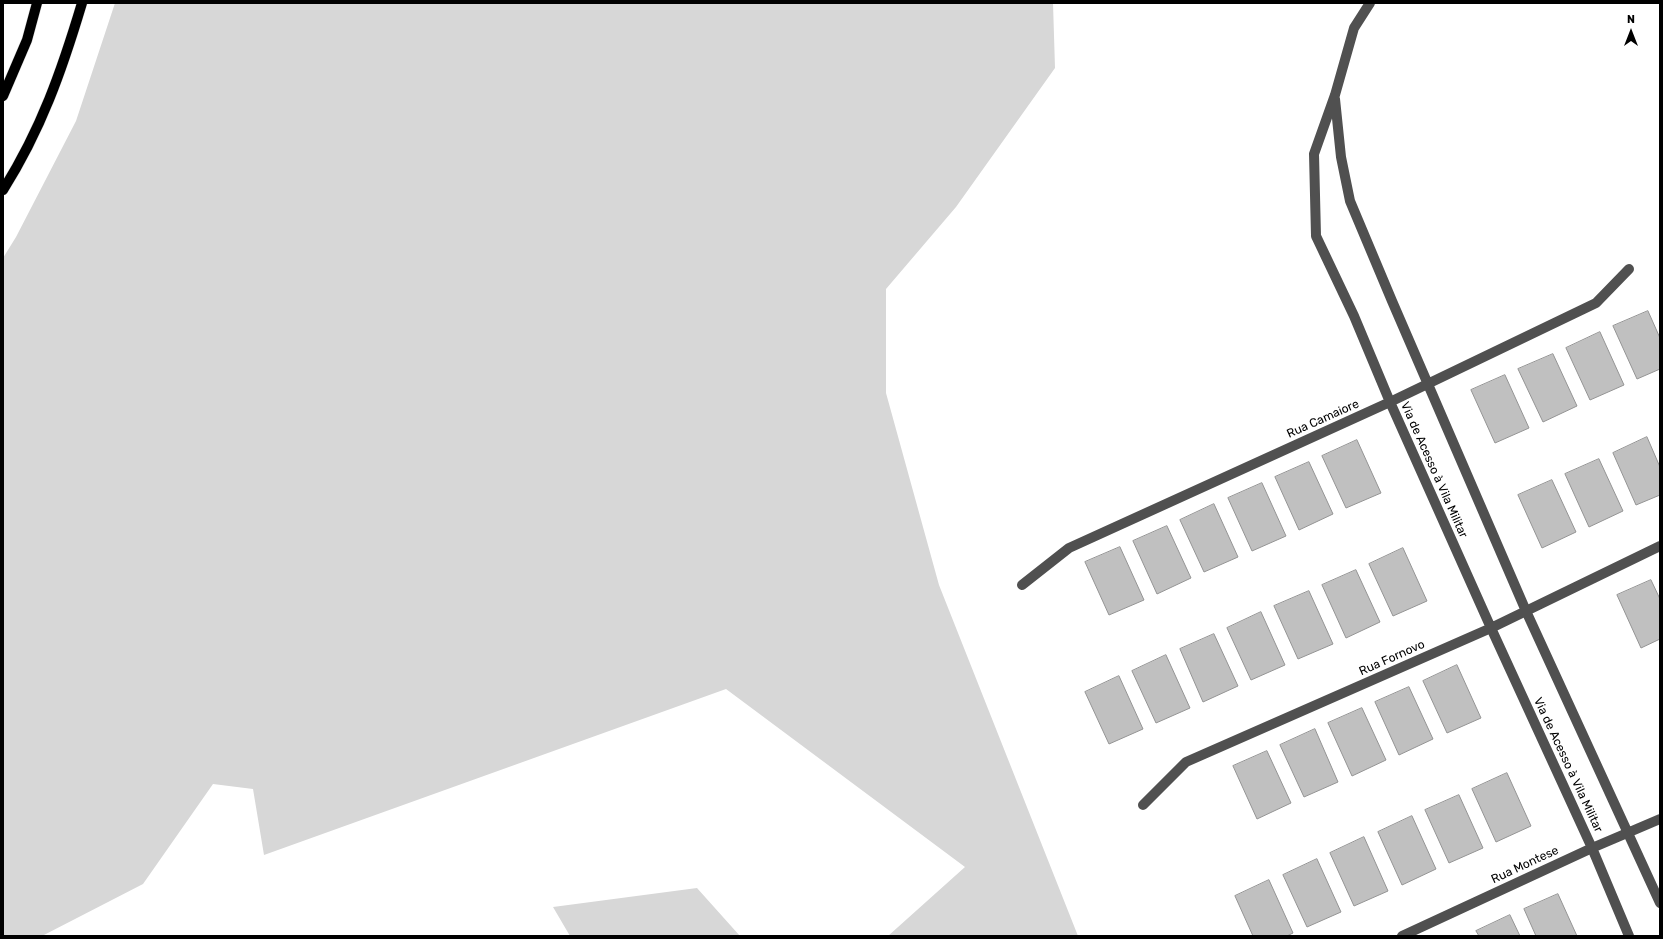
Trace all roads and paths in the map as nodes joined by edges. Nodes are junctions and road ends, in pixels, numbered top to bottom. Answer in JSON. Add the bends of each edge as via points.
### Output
{"nodes":[{"id":1,"x":37,"y":3,"type":"edge"},
{"id":2,"x":82,"y":3,"type":"edge"},
{"id":3,"x":1370,"y":3,"type":"edge"},
{"id":4,"x":1335,"y":95,"type":"junction"},
{"id":5,"x":3,"y":96,"type":"edge"},
{"id":6,"x":3,"y":190,"type":"edge"},
{"id":7,"x":1629,"y":269,"type":"dead end"},
{"id":8,"x":1428,"y":383,"type":"junction"},
{"id":9,"x":1390,"y":402,"type":"junction"},
{"id":10,"x":1660,"y":546,"type":"edge"},
{"id":11,"x":1022,"y":585,"type":"dead end"},
{"id":12,"x":1526,"y":611,"type":"junction"},
{"id":13,"x":1491,"y":628,"type":"junction"},
{"id":14,"x":1143,"y":805,"type":"dead end"},
{"id":15,"x":1660,"y":819,"type":"edge"},
{"id":16,"x":1628,"y":833,"type":"junction"},
{"id":17,"x":1592,"y":848,"type":"junction"},
{"id":18,"x":1660,"y":904,"type":"edge"},
{"id":19,"x":1402,"y":936,"type":"edge"},
{"id":20,"x":1629,"y":936,"type":"edge"}],
"edges":[{"from":1,"to":5,"type":"main road","via":[[27,40]]},
{"from":2,"to":6,"type":"main road","via":[[52,95],[36,132]]},
{"from":3,"to":4,"type":"street","name":"Via de Acesso à Vila Militar","via":[[1354,28]]},
{"from":4,"to":8,"type":"street","via":[[1341,157],[1350,201]]},
{"from":4,"to":9,"type":"street","name":"Via de Acesso à Vila Militar","via":[[1314,154],[1316,236],[1354,316]]},
{"from":7,"to":8,"type":"street","name":"Rua Camaiore","via":[[1596,303]]},
{"from":8,"to":9,"type":"street","name":"Rua Camaiore"},
{"from":8,"to":12,"type":"street"},
{"from":9,"to":11,"type":"street","name":"Rua Camaiore","via":[[1068,548]]},
{"from":9,"to":13,"type":"street","name":"Via de Acesso à Vila Militar"},
{"from":10,"to":12,"type":"street","name":"Rua Fornovo"},
{"from":12,"to":13,"type":"street","name":"Rua Fornovo"},
{"from":12,"to":16,"type":"street"},
{"from":13,"to":14,"type":"street","name":"Rua Fornovo","via":[[1186,762]]},
{"from":13,"to":17,"type":"street","name":"Via de Acesso à Vila Militar"},
{"from":15,"to":16,"type":"street","name":"Rua Montese"},
{"from":16,"to":17,"type":"street","name":"Rua Montese"},
{"from":16,"to":18,"type":"street"},
{"from":17,"to":19,"type":"street","name":"Rua Montese"},
{"from":17,"to":20,"type":"street","name":"Via de Acesso à Vila Militar"}]}
